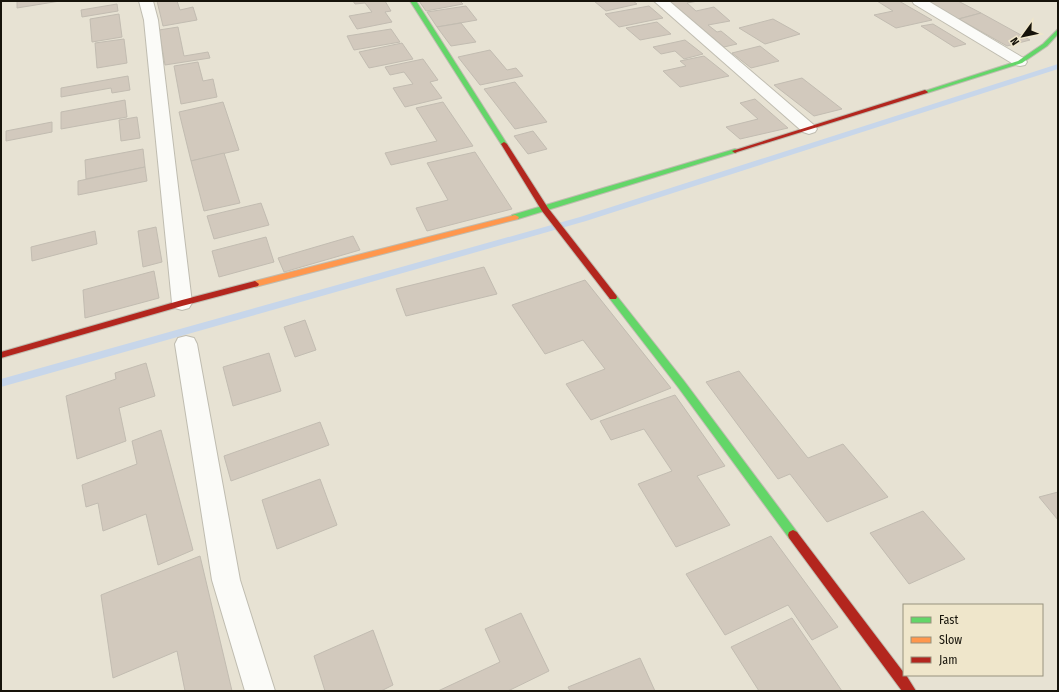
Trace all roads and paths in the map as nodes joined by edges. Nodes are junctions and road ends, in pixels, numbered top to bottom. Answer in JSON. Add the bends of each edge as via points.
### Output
{"nodes":[{"id":1,"x":146,"y":1,"type":"edge"},
{"id":2,"x":413,"y":1,"type":"edge"},
{"id":3,"x":661,"y":1,"type":"edge"},
{"id":4,"x":919,"y":1,"type":"edge"},
{"id":5,"x":1058,"y":31,"type":"edge"},
{"id":6,"x":1020,"y":62,"type":"junction"},
{"id":7,"x":808,"y":129,"type":"junction"},
{"id":8,"x":545,"y":209,"type":"junction"},
{"id":9,"x":182,"y":303,"type":"junction"},
{"id":10,"x":186,"y":344,"type":"dead end"},
{"id":11,"x":1,"y":355,"type":"edge"},
{"id":12,"x":260,"y":691,"type":"edge"},
{"id":13,"x":910,"y":691,"type":"edge"}],
"edges":[{"from":1,"to":9,"type":"street","via":[[152,20]]},
{"from":2,"to":8,"type":"street"},
{"from":3,"to":7,"type":"street"},
{"from":4,"to":6,"type":"street"},
{"from":5,"to":6,"type":"street","via":[[1045,45]]},
{"from":6,"to":7,"type":"street"},
{"from":7,"to":8,"type":"street"},
{"from":8,"to":9,"type":"street"},
{"from":8,"to":13,"type":"street","via":[[681,384]]},
{"from":9,"to":11,"type":"street"},
{"from":10,"to":12,"type":"street","via":[[226,580]]}]}
